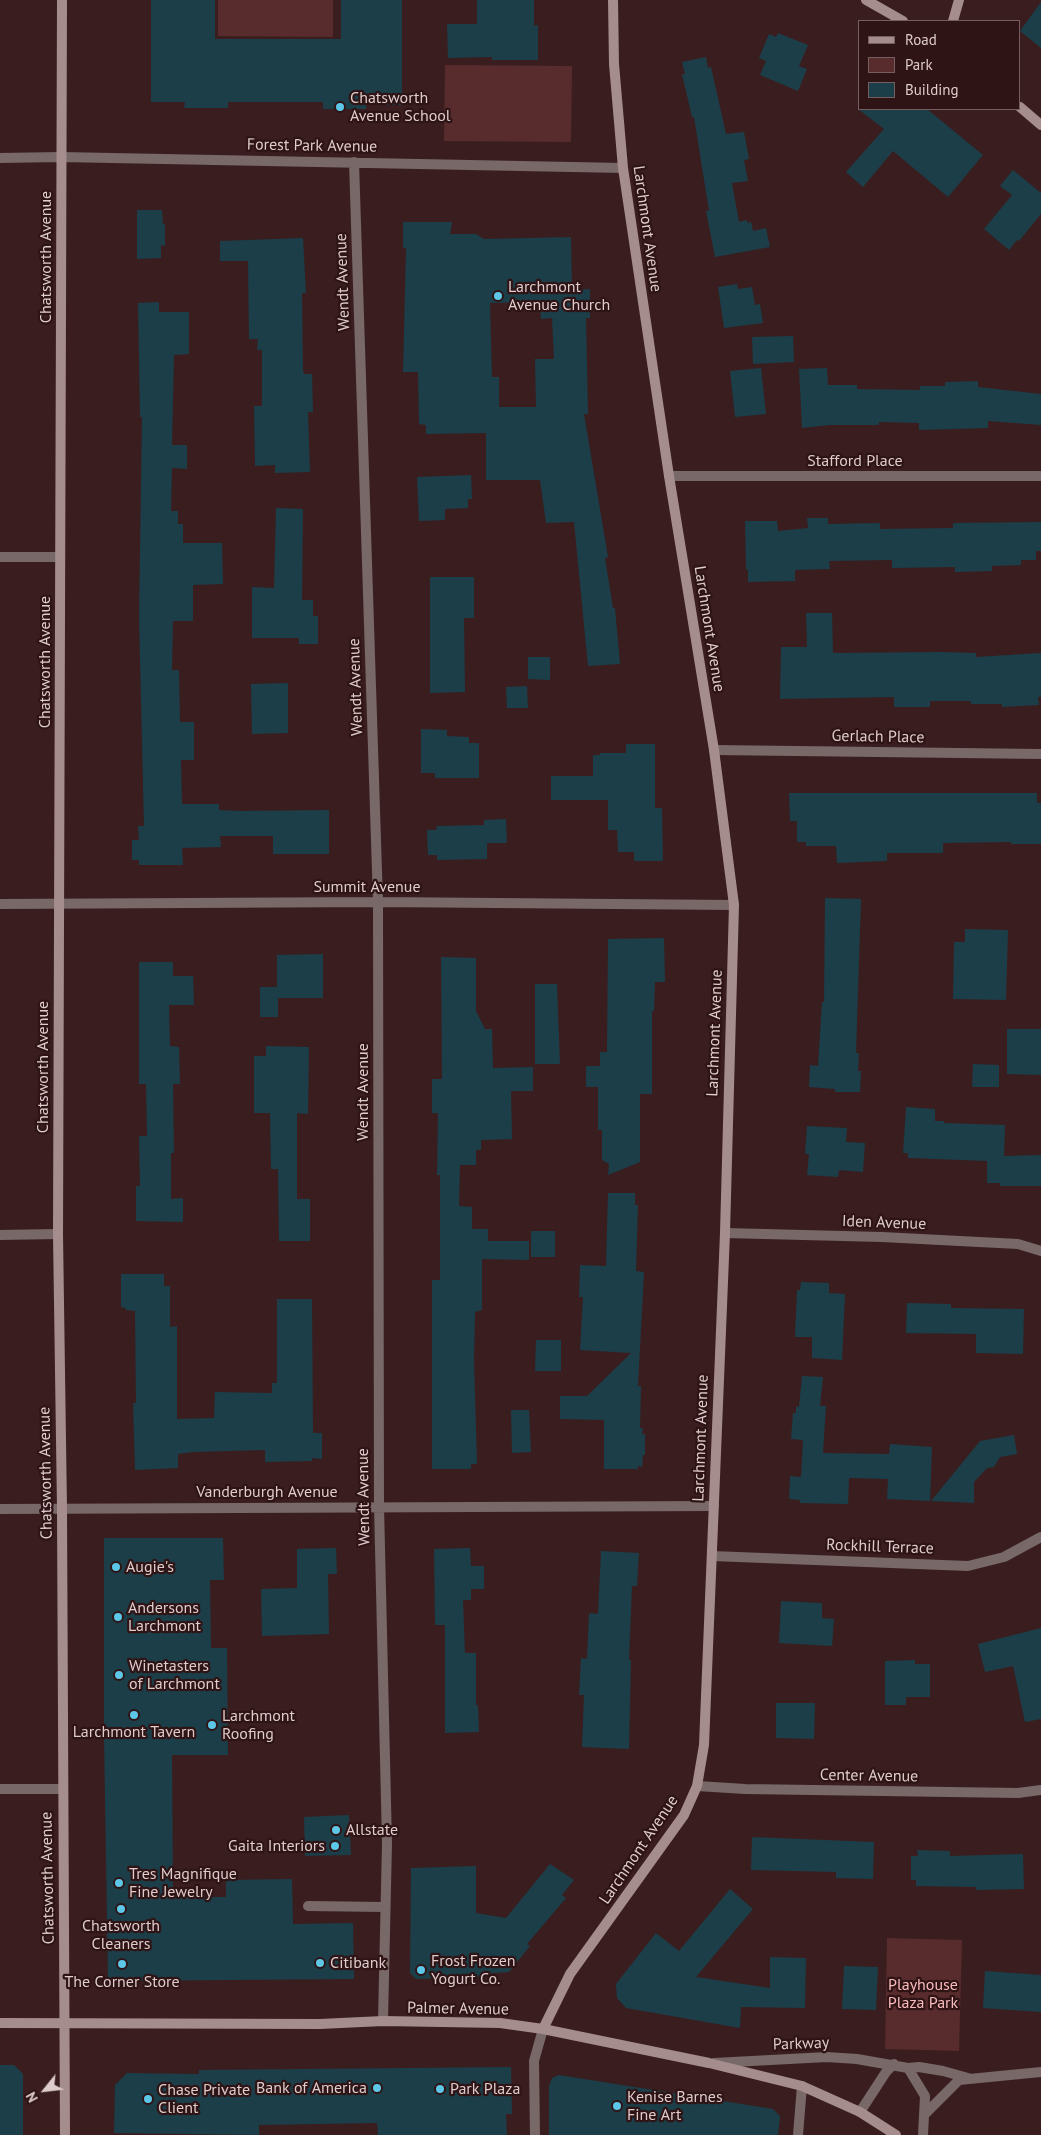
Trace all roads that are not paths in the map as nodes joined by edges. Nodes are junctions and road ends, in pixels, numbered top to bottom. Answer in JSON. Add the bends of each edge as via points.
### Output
{"nodes":[{"id":1,"x":62,"y":0,"type":"edge"},
{"id":2,"x":613,"y":0,"type":"edge"},
{"id":3,"x":866,"y":0,"type":"edge"},
{"id":4,"x":960,"y":0,"type":"edge"},
{"id":5,"x":901,"y":20,"type":"edge"},
{"id":6,"x":952,"y":20,"type":"edge"},
{"id":7,"x":1021,"y":108,"type":"edge"},
{"id":8,"x":1041,"y":124,"type":"edge"},
{"id":9,"x":61,"y":156,"type":"junction"},
{"id":10,"x":0,"y":158,"type":"edge"},
{"id":11,"x":354,"y":162,"type":"junction"},
{"id":12,"x":622,"y":168,"type":"junction"},
{"id":13,"x":669,"y":476,"type":"junction"},
{"id":14,"x":1041,"y":476,"type":"edge"},
{"id":15,"x":0,"y":557,"type":"edge"},
{"id":16,"x":60,"y":557,"type":"junction"},
{"id":17,"x":714,"y":750,"type":"junction"},
{"id":18,"x":1041,"y":754,"type":"edge"},
{"id":19,"x":378,"y":902,"type":"junction"},
{"id":20,"x":59,"y":903,"type":"junction"},
{"id":21,"x":0,"y":904,"type":"edge"},
{"id":22,"x":734,"y":905,"type":"junction"},
{"id":23,"x":725,"y":1233,"type":"junction"},
{"id":24,"x":0,"y":1234,"type":"edge"},
{"id":25,"x":58,"y":1234,"type":"junction"},
{"id":26,"x":1041,"y":1251,"type":"edge"},
{"id":27,"x":379,"y":1506,"type":"junction"},
{"id":28,"x":714,"y":1506,"type":"junction"},
{"id":29,"x":62,"y":1508,"type":"junction"},
{"id":30,"x":0,"y":1509,"type":"edge"},
{"id":31,"x":1041,"y":1537,"type":"edge"},
{"id":32,"x":712,"y":1556,"type":"junction"},
{"id":33,"x":697,"y":1786,"type":"junction"},
{"id":34,"x":0,"y":1789,"type":"edge"},
{"id":35,"x":62,"y":1789,"type":"junction"},
{"id":36,"x":1041,"y":1790,"type":"edge"},
{"id":37,"x":308,"y":1906,"type":"dead end"},
{"id":38,"x":385,"y":1907,"type":"junction"},
{"id":39,"x":0,"y":2022,"type":"edge"},
{"id":40,"x":65,"y":2022,"type":"junction"},
{"id":41,"x":383,"y":2022,"type":"junction"},
{"id":42,"x":543,"y":2029,"type":"junction"},
{"id":43,"x":710,"y":2063,"type":"junction"},
{"id":44,"x":894,"y":2064,"type":"junction"},
{"id":45,"x":908,"y":2068,"type":"junction"},
{"id":46,"x":1041,"y":2072,"type":"edge"},
{"id":47,"x":968,"y":2078,"type":"junction"},
{"id":48,"x":802,"y":2086,"type":"junction"},
{"id":49,"x":860,"y":2112,"type":"junction"},
{"id":50,"x":926,"y":2113,"type":"junction"},
{"id":51,"x":65,"y":2135,"type":"edge"},
{"id":52,"x":535,"y":2135,"type":"edge"},
{"id":53,"x":798,"y":2135,"type":"edge"},
{"id":54,"x":896,"y":2135,"type":"edge"},
{"id":55,"x":923,"y":2135,"type":"edge"}],
"edges":[{"from":1,"to":9,"type":"street","name":"Chatsworth Avenue"},
{"from":2,"to":12,"type":"street","name":"Larchmont Avenue"},
{"from":3,"to":5,"type":"street"},
{"from":4,"to":6,"type":"street"},
{"from":7,"to":8,"type":"street"},
{"from":9,"to":10,"type":"street","name":"Forest Park Avenue"},
{"from":9,"to":11,"type":"street","name":"Forest Park Avenue"},
{"from":9,"to":16,"type":"street","name":"Chatsworth Avenue"},
{"from":11,"to":12,"type":"street","name":"Forest Park Avenue"},
{"from":11,"to":19,"type":"street","name":"Wendt Avenue"},
{"from":12,"to":13,"type":"street","name":"Larchmont Avenue"},
{"from":13,"to":14,"type":"street","name":"Stafford Place"},
{"from":13,"to":17,"type":"street","name":"Larchmont Avenue"},
{"from":15,"to":16,"type":"street"},
{"from":16,"to":20,"type":"street","name":"Chatsworth Avenue"},
{"from":17,"to":18,"type":"street","name":"Gerlach Place"},
{"from":17,"to":22,"type":"street","name":"Larchmont Avenue"},
{"from":19,"to":20,"type":"street","name":"Summit Avenue"},
{"from":19,"to":22,"type":"street","name":"Summit Avenue"},
{"from":19,"to":27,"type":"street","name":"Wendt Avenue"},
{"from":20,"to":21,"type":"street","name":"Summit Avenue"},
{"from":20,"to":25,"type":"street","name":"Chatsworth Avenue"},
{"from":22,"to":23,"type":"street","name":"Larchmont Avenue"},
{"from":23,"to":26,"type":"street","name":"Iden Avenue","via":[[1018,1244]]},
{"from":23,"to":28,"type":"street","name":"Larchmont Avenue"},
{"from":24,"to":25,"type":"street"},
{"from":25,"to":29,"type":"street","name":"Chatsworth Avenue"},
{"from":27,"to":28,"type":"street","name":"Vanderburgh Avenue"},
{"from":27,"to":29,"type":"street","name":"Vanderburgh Avenue"},
{"from":27,"to":38,"type":"street","name":"Wendt Avenue","via":[[387,1843]]},
{"from":28,"to":32,"type":"street","name":"Larchmont Avenue"},
{"from":29,"to":30,"type":"street","name":"Vanderburgh Avenue"},
{"from":29,"to":35,"type":"street","name":"Chatsworth Avenue"},
{"from":31,"to":32,"type":"street","name":"Rockhill Terrace","via":[[1004,1558],[968,1566]]},
{"from":32,"to":33,"type":"street","name":"Larchmont Avenue","via":[[704,1745]]},
{"from":33,"to":36,"type":"street","name":"Center Avenue","via":[[1018,1793]]},
{"from":33,"to":42,"type":"street","name":"Larchmont Avenue","via":[[684,1815],[668,1839],[570,1974]]},
{"from":34,"to":35,"type":"street"},
{"from":35,"to":40,"type":"street","name":"Chatsworth Avenue"},
{"from":37,"to":38,"type":"street"},
{"from":38,"to":41,"type":"street","name":"Wendt Avenue"},
{"from":39,"to":40,"type":"street","name":"Palmer Avenue"},
{"from":40,"to":41,"type":"street","name":"Palmer Avenue"},
{"from":40,"to":51,"type":"street","name":"Chatsworth Avenue"},
{"from":41,"to":42,"type":"street","name":"Palmer Avenue","via":[[500,2023]]},
{"from":42,"to":43,"type":"street","name":"Palmer Avenue"},
{"from":42,"to":52,"type":"street","via":[[534,2061]]},
{"from":43,"to":44,"type":"street","name":"Parkway","via":[[828,2057]]},
{"from":43,"to":48,"type":"street","name":"Palmer Avenue"},
{"from":44,"to":45,"type":"street","name":"Parkway"},
{"from":44,"to":49,"type":"street"},
{"from":45,"to":47,"type":"street","name":"Parkway","via":[[927,2068]]},
{"from":45,"to":50,"type":"street","via":[[926,2096]]},
{"from":46,"to":47,"type":"street","name":"Parkway"},
{"from":47,"to":50,"type":"street","name":"Parkway","via":[[959,2080]]},
{"from":48,"to":49,"type":"street","name":"Palmer Avenue"},
{"from":48,"to":53,"type":"street"},
{"from":49,"to":54,"type":"street","name":"Palmer Avenue"},
{"from":50,"to":55,"type":"street"}]}
